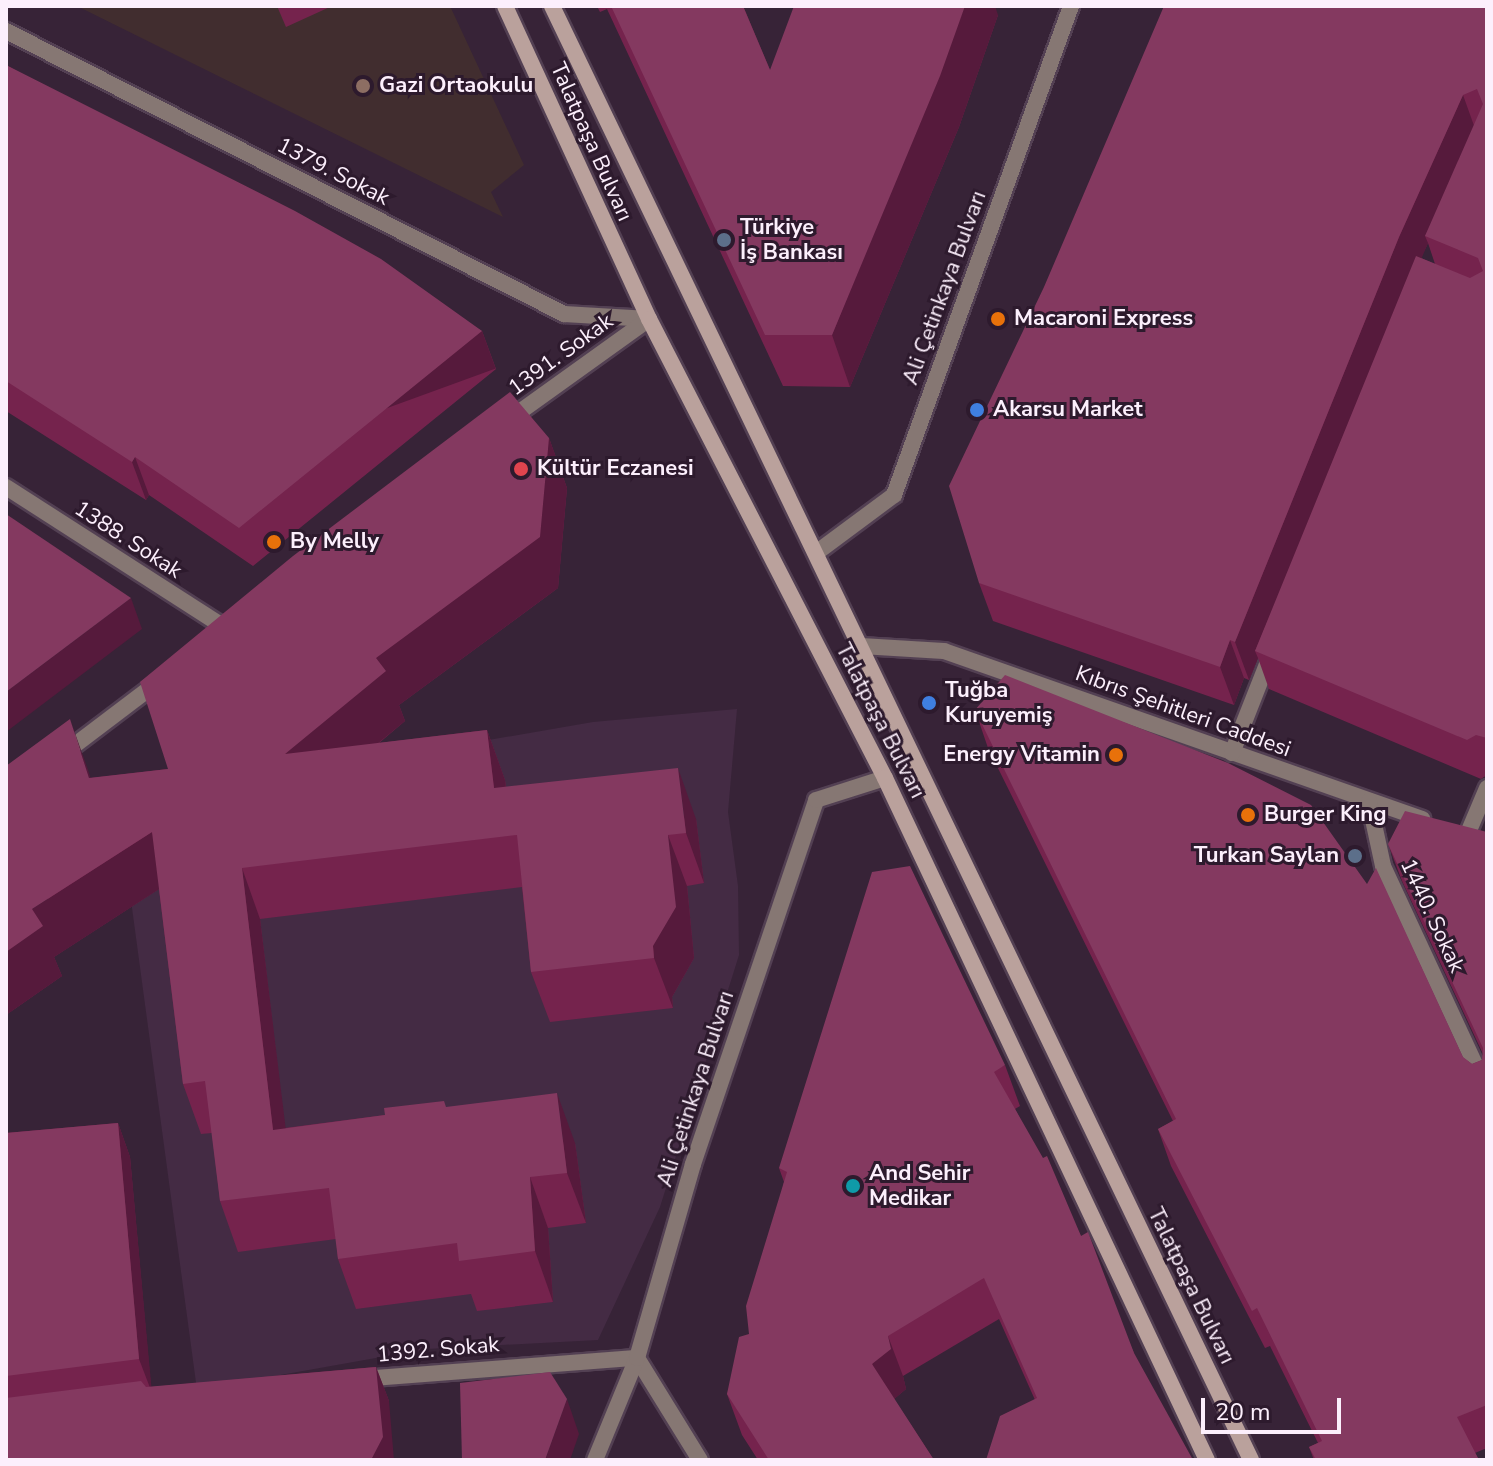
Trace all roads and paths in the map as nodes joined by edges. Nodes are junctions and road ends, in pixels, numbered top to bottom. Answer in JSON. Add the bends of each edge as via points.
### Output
{"nodes":[{"id":1,"x":505,"y":6,"type":"edge"},
{"id":2,"x":552,"y":6,"type":"edge"},
{"id":3,"x":1071,"y":6,"type":"edge"},
{"id":4,"x":6,"y":31,"type":"edge"},
{"id":5,"x":649,"y":319,"type":"junction"},
{"id":6,"x":493,"y":431,"type":"edge"},
{"id":7,"x":6,"y":487,"type":"edge"},
{"id":8,"x":816,"y":553,"type":"junction"},
{"id":9,"x":227,"y":629,"type":"edge"},
{"id":10,"x":1279,"y":634,"type":"edge"},
{"id":11,"x":861,"y":646,"type":"junction"},
{"id":12,"x":176,"y":668,"type":"edge"},
{"id":13,"x":1232,"y":753,"type":"junction"},
{"id":14,"x":51,"y":765,"type":"edge"},
{"id":15,"x":885,"y":778,"type":"junction"},
{"id":16,"x":1487,"y":788,"type":"edge"},
{"id":17,"x":1369,"y":801,"type":"junction"},
{"id":18,"x":1455,"y":829,"type":"junction"},
{"id":19,"x":1487,"y":838,"type":"edge"},
{"id":20,"x":1487,"y":1090,"type":"edge"},
{"id":21,"x":637,"y":1358,"type":"junction"},
{"id":22,"x":335,"y":1382,"type":"edge"},
{"id":23,"x":595,"y":1460,"type":"edge"},
{"id":24,"x":700,"y":1460,"type":"edge"},
{"id":25,"x":1207,"y":1460,"type":"edge"},
{"id":26,"x":1251,"y":1460,"type":"edge"}],
"edges":[{"from":1,"to":5,"type":"main road","name":"Talatpaşa Bulvarı"},
{"from":2,"to":8,"type":"main road","name":"Talatpaşa Bulvarı"},
{"from":3,"to":8,"type":"street","name":"Ali Çetinkaya Bulvarı","via":[[894,495]]},
{"from":4,"to":5,"type":"street","name":"1379. Sokak","via":[[564,314]]},
{"from":5,"to":6,"type":"street","name":"1391. Sokak"},
{"from":5,"to":15,"type":"main road","name":"Talatpaşa Bulvarı"},
{"from":7,"to":9,"type":"street","name":"1388. Sokak"},
{"from":8,"to":11,"type":"main road","name":"Talatpaşa Bulvarı"},
{"from":10,"to":13,"type":"street"},
{"from":11,"to":13,"type":"street","name":"Kıbrıs Şehitleri Caddesi","via":[[944,651]]},
{"from":11,"to":26,"type":"main road","name":"Talatpaşa Bulvarı"},
{"from":12,"to":14,"type":"street"},
{"from":13,"to":17,"type":"street","name":"Kıbrıs Şehitleri Caddesi"},
{"from":15,"to":21,"type":"street","name":"Ali Çetinkaya Bulvarı","via":[[816,800],[693,1164]]},
{"from":15,"to":25,"type":"main road","name":"Talatpaşa Bulvarı"},
{"from":16,"to":18,"type":"street"},
{"from":17,"to":18,"type":"street","name":"Kıbrıs Şehitleri Caddesi"},
{"from":17,"to":20,"type":"street","name":"1440. Sokak","via":[[1383,866]]},
{"from":18,"to":19,"type":"street","name":"Kıbrıs Şehitleri Caddesi"},
{"from":21,"to":22,"type":"street","name":"1392. Sokak","via":[[445,1368]]},
{"from":21,"to":23,"type":"street","name":"Ali Çetinkaya Bulvarı"},
{"from":21,"to":24,"type":"street"}]}
